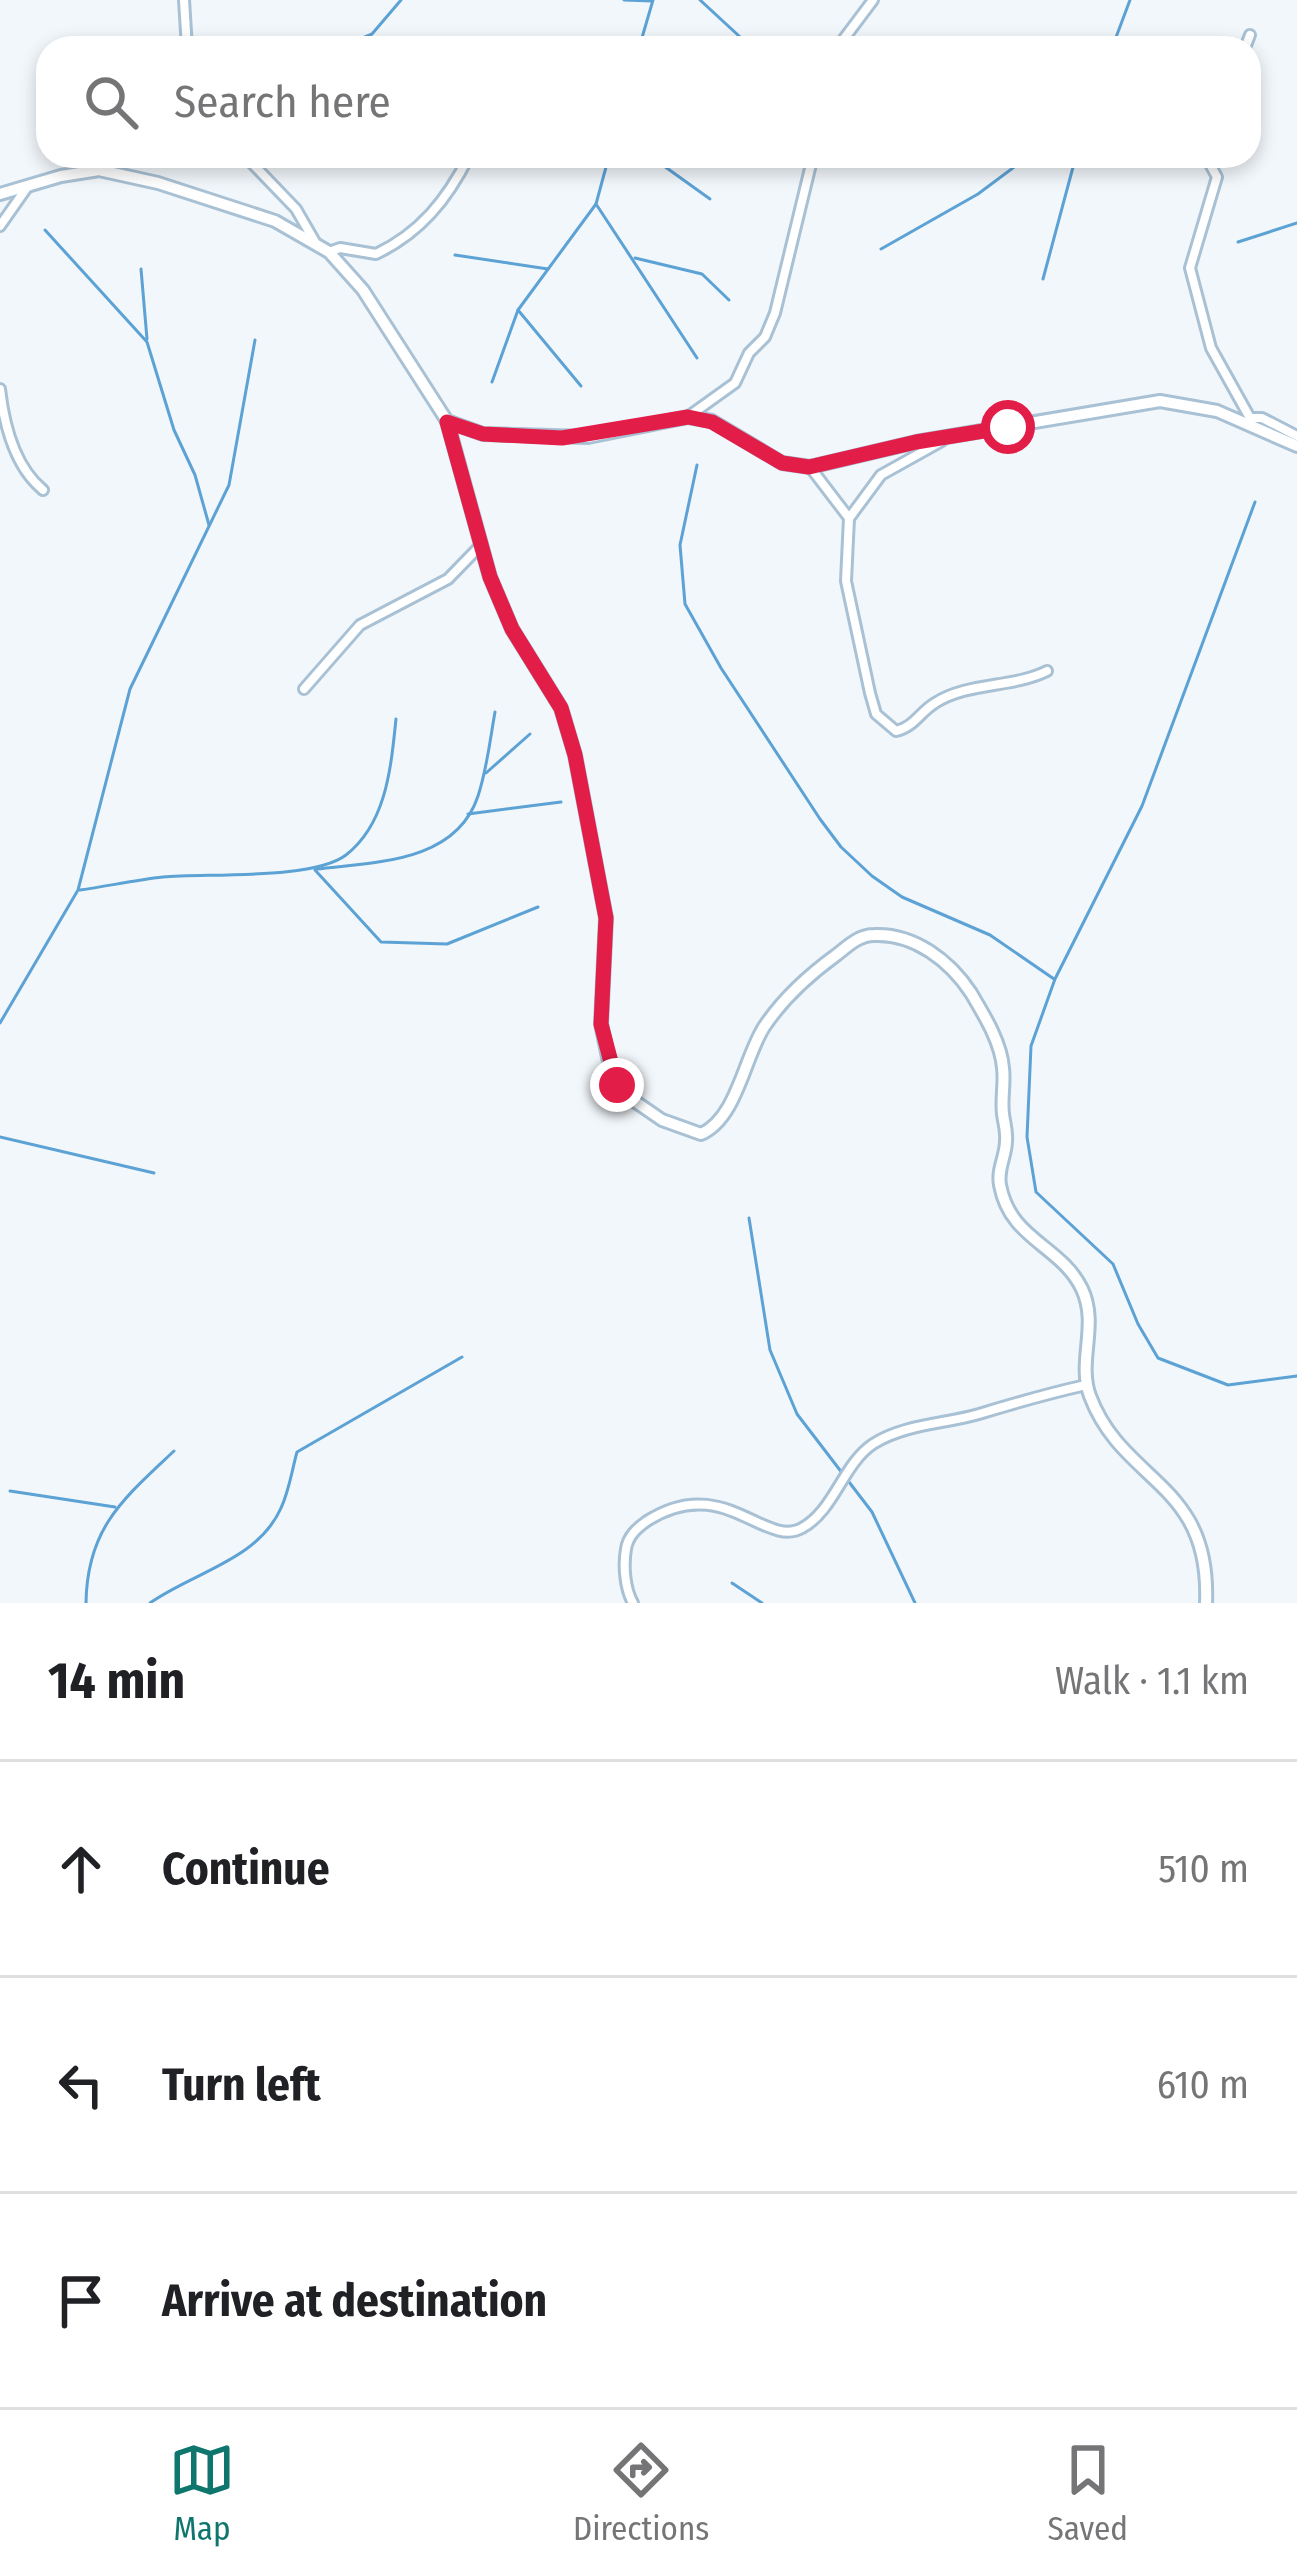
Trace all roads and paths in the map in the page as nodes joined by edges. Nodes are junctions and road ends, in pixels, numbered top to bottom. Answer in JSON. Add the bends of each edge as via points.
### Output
{"nodes":[{"id":1,"x":184,"y":0,"type":"edge"},
{"id":2,"x":873,"y":0,"type":"edge"},
{"id":3,"x":186,"y":36,"type":"edge"},
{"id":4,"x":846,"y":36,"type":"edge"},
{"id":5,"x":257,"y":168,"type":"edge"},
{"id":6,"x":461,"y":168,"type":"edge"},
{"id":7,"x":810,"y":168,"type":"edge"},
{"id":8,"x":1212,"y":168,"type":"edge"},
{"id":9,"x":29,"y":185,"type":"junction"},
{"id":10,"x":0,"y":194,"type":"edge"},
{"id":11,"x":0,"y":226,"type":"edge"},
{"id":12,"x":315,"y":244,"type":"junction"},
{"id":13,"x":329,"y":252,"type":"junction"},
{"id":14,"x":0,"y":389,"type":"edge"},
{"id":15,"x":688,"y":417,"type":"junction"},
{"id":16,"x":1246,"y":419,"type":"junction"},
{"id":17,"x":447,"y":422,"type":"junction"},
{"id":18,"x":1297,"y":436,"type":"edge"},
{"id":19,"x":946,"y":437,"type":"junction"},
{"id":20,"x":1297,"y":446,"type":"edge"},
{"id":21,"x":809,"y":467,"type":"junction"},
{"id":22,"x":43,"y":490,"type":"dead end"},
{"id":23,"x":849,"y":518,"type":"junction"},
{"id":24,"x":482,"y":543,"type":"junction"},
{"id":25,"x":1047,"y":671,"type":"dead end"},
{"id":26,"x":304,"y":689,"type":"dead end"},
{"id":27,"x":1086,"y":1384,"type":"junction"},
{"id":28,"x":633,"y":1603,"type":"edge"},
{"id":29,"x":1205,"y":1603,"type":"edge"}],
"edges":[{"from":1,"to":3,"type":"street"},
{"from":2,"to":4,"type":"street"},
{"from":5,"to":12,"type":"street","via":[[296,208]]},
{"from":6,"to":13,"type":"street","via":[[418,230],[376,254]]},
{"from":7,"to":15,"type":"street","via":[[765,338],[735,383]]},
{"from":8,"to":16,"type":"street","via":[[1216,178],[1190,268],[1211,348]]},
{"from":9,"to":10,"type":"street"},
{"from":9,"to":11,"type":"street"},
{"from":9,"to":12,"type":"street","via":[[99,170],[131,176],[274,220]]},
{"from":12,"to":13,"type":"street"},
{"from":13,"to":17,"type":"street","via":[[363,290]]},
{"from":14,"to":22,"type":"street","via":[[15,448]]},
{"from":15,"to":17,"type":"street","via":[[562,438],[483,434]]},
{"from":15,"to":21,"type":"street","via":[[723,427],[782,463]]},
{"from":16,"to":18,"type":"street","via":[[1262,418]]},
{"from":16,"to":19,"type":"street","via":[[1160,400]]},
{"from":16,"to":20,"type":"street"},
{"from":17,"to":24,"type":"street"},
{"from":19,"to":21,"type":"street"},
{"from":19,"to":23,"type":"street","via":[[881,475]]},
{"from":21,"to":23,"type":"street"},
{"from":23,"to":25,"type":"street","via":[[847,581],[870,693],[885,725],[907,729],[936,702]]},
{"from":24,"to":26,"type":"street","via":[[448,579],[360,625]]},
{"from":24,"to":27,"type":"street","via":[[512,629],[572,740],[606,918],[601,1024],[617,1085],[662,1120],[701,1134],[724,1113],[775,1012],[855,940],[877,934],[934,954],[960,977],[1000,1051],[1007,1137],[999,1181],[1015,1222],[1082,1289],[1091,1318]]},
{"from":27,"to":28,"type":"street","via":[[874,1443],[800,1530],[774,1531],[710,1503],[664,1510],[628,1540]]},
{"from":27,"to":29,"type":"street","via":[[1115,1438],[1193,1526],[1206,1568]]}]}
